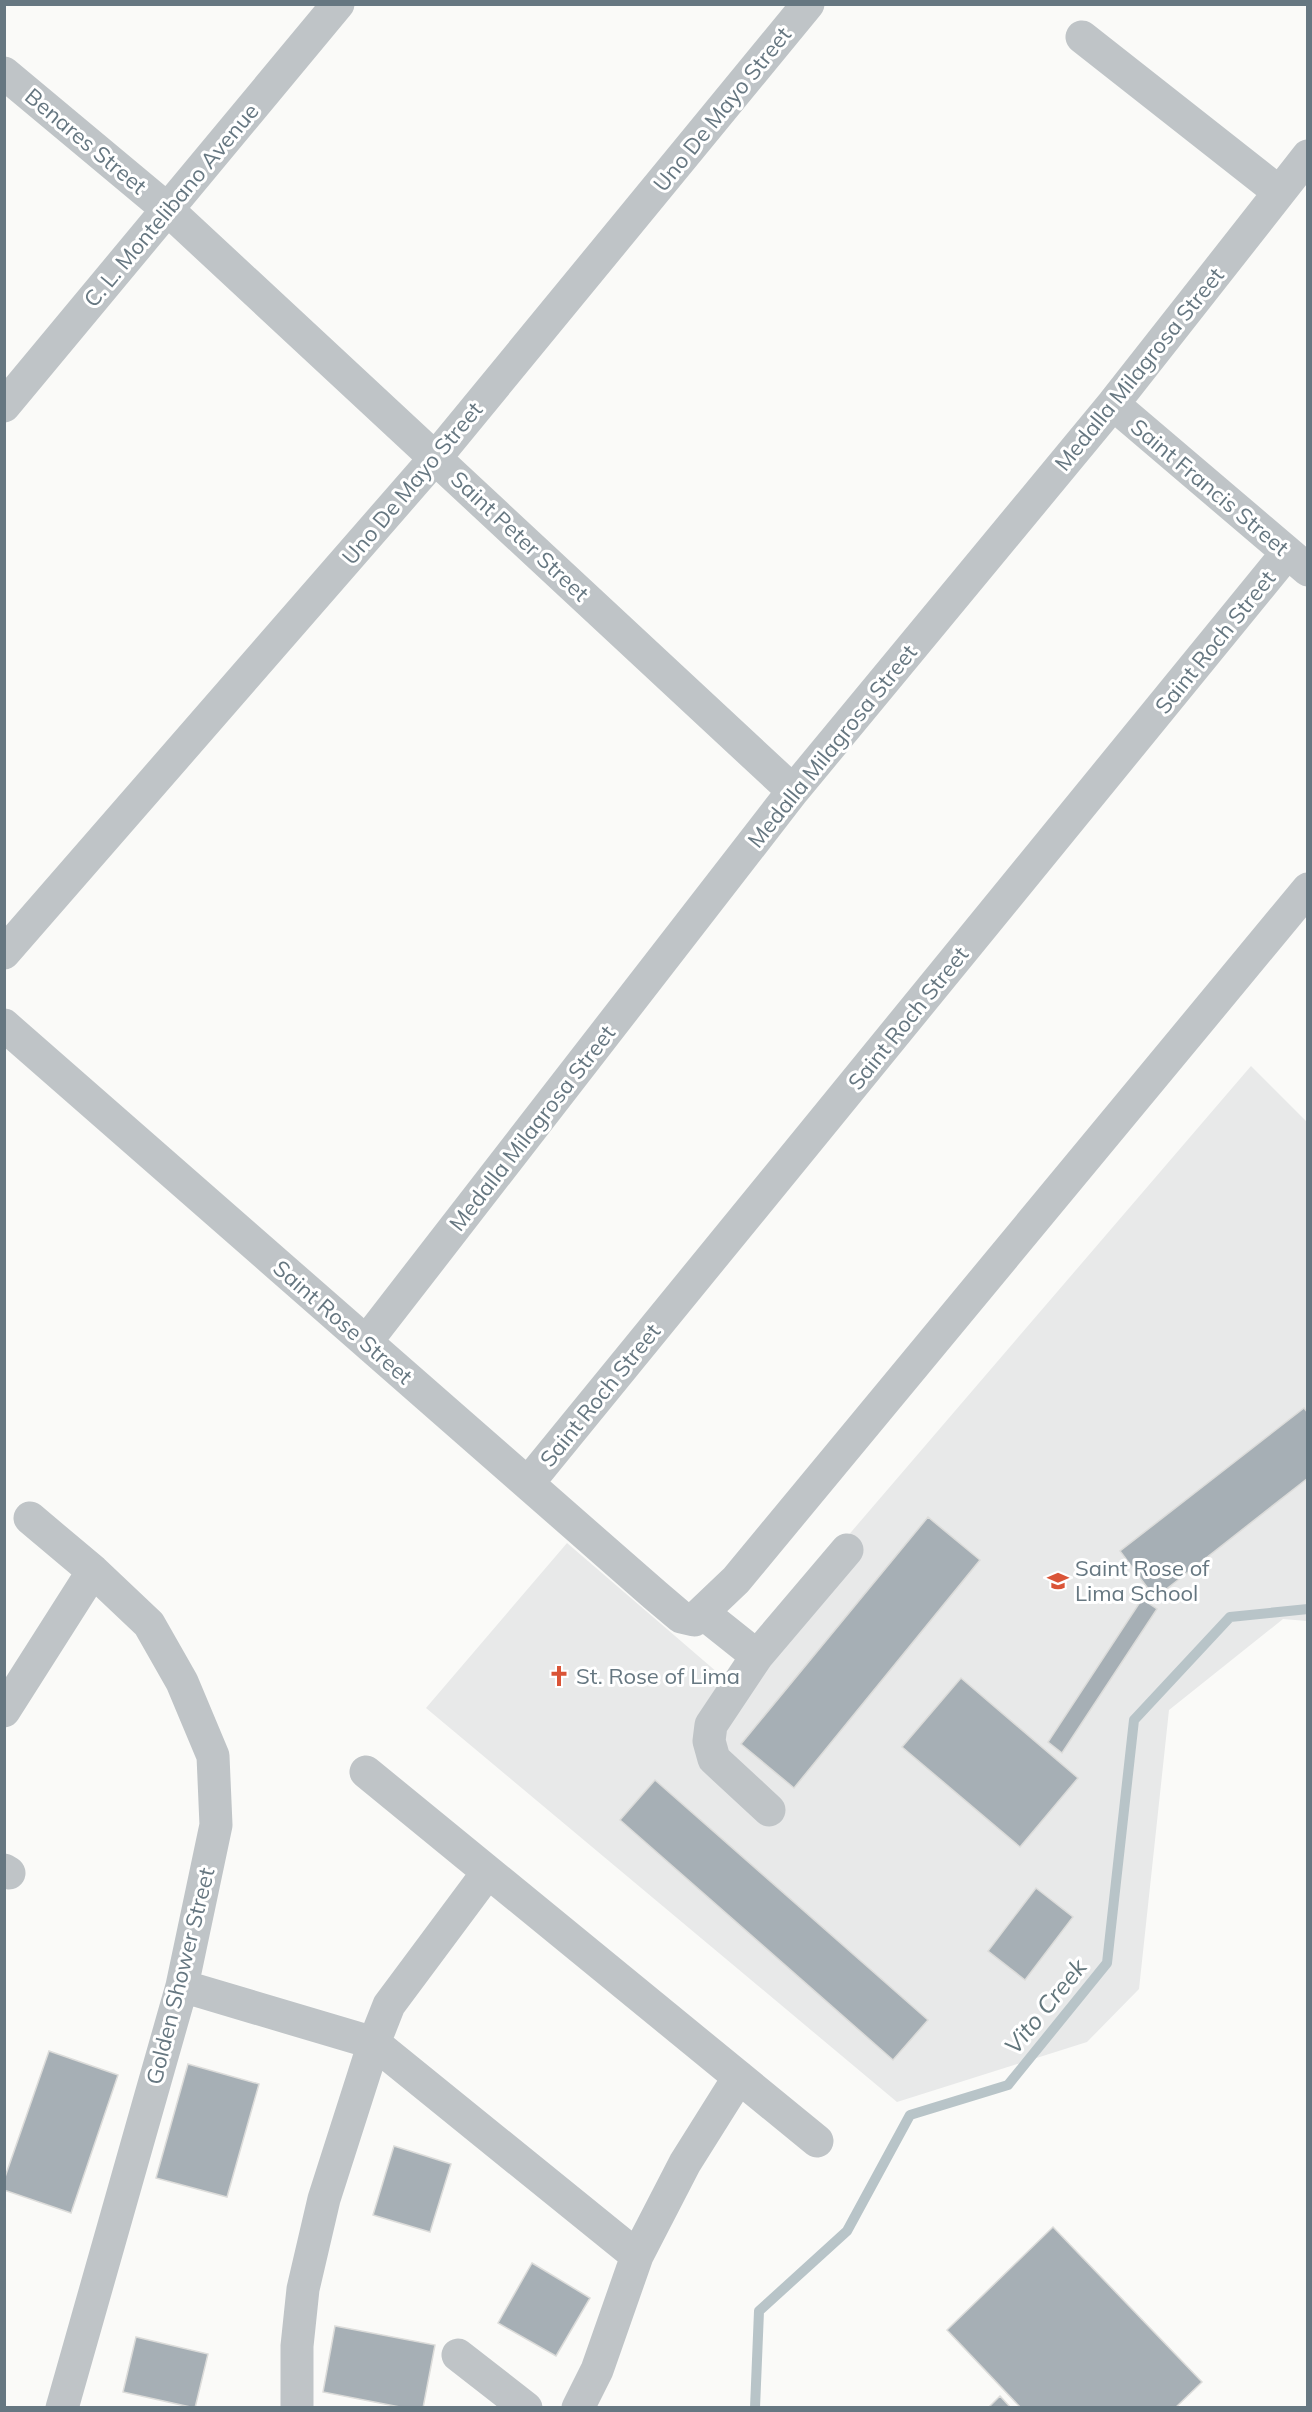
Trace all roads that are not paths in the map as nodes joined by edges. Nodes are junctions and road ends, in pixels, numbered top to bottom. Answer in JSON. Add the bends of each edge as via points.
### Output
{"nodes":[{"id":1,"x":338,"y":4,"type":"edge"},
{"id":2,"x":808,"y":4,"type":"edge"},
{"id":3,"x":1082,"y":37,"type":"dead end"},
{"id":4,"x":4,"y":73,"type":"edge"},
{"id":5,"x":1308,"y":156,"type":"edge"},
{"id":6,"x":1280,"y":192,"type":"junction"},
{"id":7,"x":167,"y":209,"type":"junction"},
{"id":8,"x":1113,"y":404,"type":"junction"},
{"id":9,"x":4,"y":406,"type":"edge"},
{"id":10,"x":436,"y":457,"type":"junction"},
{"id":11,"x":1298,"y":562,"type":"edge"},
{"id":12,"x":793,"y":791,"type":"junction"},
{"id":13,"x":1308,"y":889,"type":"edge"},
{"id":14,"x":4,"y":953,"type":"edge"},
{"id":15,"x":4,"y":1025,"type":"edge"},
{"id":16,"x":366,"y":1342,"type":"junction"},
{"id":17,"x":528,"y":1484,"type":"junction"},
{"id":18,"x":30,"y":1518,"type":"dead end"},
{"id":19,"x":847,"y":1550,"type":"dead end"},
{"id":20,"x":93,"y":1571,"type":"junction"},
{"id":21,"x":692,"y":1615,"type":"junction"},
{"id":22,"x":757,"y":1656,"type":"junction"},
{"id":23,"x":4,"y":1711,"type":"edge"},
{"id":24,"x":366,"y":1772,"type":"dead end"},
{"id":25,"x":769,"y":1810,"type":"dead end"},
{"id":26,"x":488,"y":1872,"type":"junction"},
{"id":27,"x":182,"y":1986,"type":"junction"},
{"id":28,"x":374,"y":2043,"type":"junction"},
{"id":29,"x":739,"y":2077,"type":"junction"},
{"id":30,"x":817,"y":2141,"type":"dead end"},
{"id":31,"x":637,"y":2256,"type":"junction"},
{"id":32,"x":458,"y":2355,"type":"dead end"},
{"id":33,"x":62,"y":2408,"type":"edge"},
{"id":34,"x":297,"y":2408,"type":"edge"},
{"id":35,"x":526,"y":2408,"type":"edge"},
{"id":36,"x":578,"y":2408,"type":"edge"}],
"edges":[{"from":1,"to":7,"type":"street","name":"C. L. Montelibano Avenue"},
{"from":2,"to":10,"type":"street","name":"Uno De Mayo Street"},
{"from":3,"to":6,"type":"street"},
{"from":4,"to":7,"type":"street","name":"Benares Street"},
{"from":5,"to":6,"type":"street","name":"Medalla Milagrosa Street"},
{"from":6,"to":8,"type":"street","name":"Medalla Milagrosa Street"},
{"from":7,"to":9,"type":"street","name":"C. L. Montelibano Avenue"},
{"from":7,"to":10,"type":"street","name":"Saint Peter Street"},
{"from":8,"to":11,"type":"street","name":"Saint Francis Street"},
{"from":8,"to":12,"type":"street","name":"Medalla Milagrosa Street"},
{"from":10,"to":12,"type":"street","name":"Saint Peter Street"},
{"from":10,"to":14,"type":"street","name":"Uno De Mayo Street"},
{"from":11,"to":17,"type":"street","name":"Saint Roch Street"},
{"from":12,"to":16,"type":"street","name":"Medalla Milagrosa Street"},
{"from":13,"to":21,"type":"street","via":[[736,1580]]},
{"from":15,"to":16,"type":"street","name":"Saint Rose Street"},
{"from":16,"to":17,"type":"street","name":"Saint Rose Street"},
{"from":17,"to":21,"type":"street","name":"Saint Rose Street"},
{"from":18,"to":20,"type":"street","name":"Golden Shower Street"},
{"from":19,"to":22,"type":"street"},
{"from":20,"to":23,"type":"street"},
{"from":20,"to":27,"type":"street","name":"Golden Shower Street","via":[[149,1624],[182,1683],[213,1756],[216,1825]]},
{"from":21,"to":22,"type":"street","name":"Saint Rose Street"},
{"from":22,"to":25,"type":"street","via":[[711,1725],[709,1741],[714,1759]]},
{"from":24,"to":26,"type":"street"},
{"from":26,"to":28,"type":"street","via":[[388,2005]]},
{"from":26,"to":29,"type":"street"},
{"from":27,"to":28,"type":"street"},
{"from":27,"to":33,"type":"street","name":"Golden Shower Street"},
{"from":28,"to":31,"type":"street"},
{"from":28,"to":34,"type":"street","via":[[324,2199],[303,2289],[297,2346]]},
{"from":29,"to":30,"type":"street"},
{"from":29,"to":31,"type":"street","via":[[685,2163]]},
{"from":31,"to":36,"type":"street","via":[[597,2370]]},
{"from":32,"to":35,"type":"street"}]}
